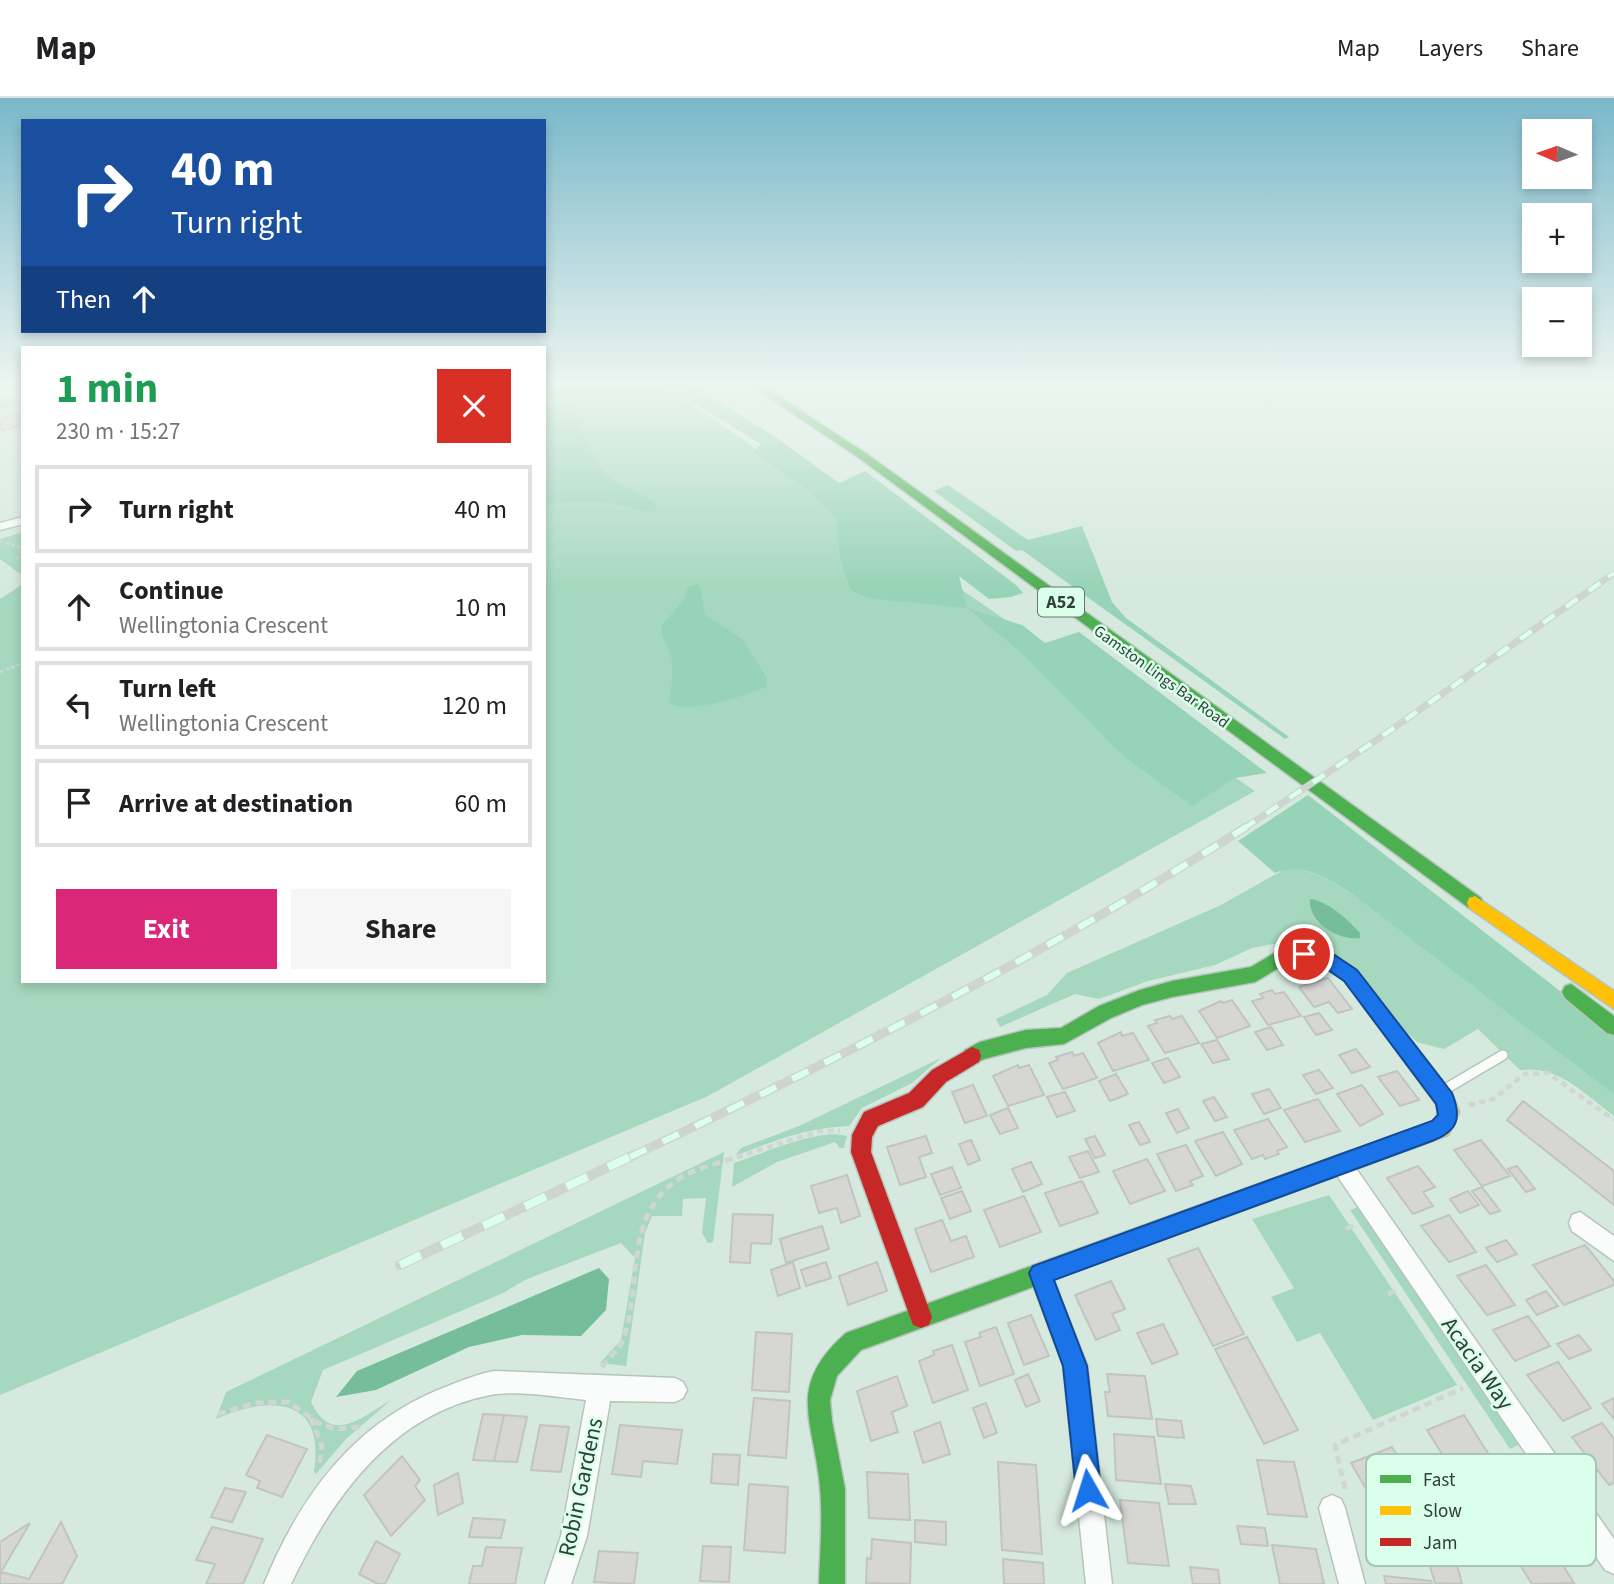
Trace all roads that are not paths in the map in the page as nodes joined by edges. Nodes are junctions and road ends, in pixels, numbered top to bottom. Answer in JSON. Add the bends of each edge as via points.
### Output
{"nodes":[{"id":1,"x":857,"y":452,"type":"edge"},
{"id":2,"x":21,"y":521,"type":"edge"},
{"id":3,"x":0,"y":527,"type":"edge"},
{"id":4,"x":1367,"y":826,"type":"junction"},
{"id":5,"x":1614,"y":1001,"type":"edge"},
{"id":6,"x":1614,"y":1027,"type":"edge"},
{"id":7,"x":1503,"y":1055,"type":"dead end"},
{"id":8,"x":1439,"y":1092,"type":"junction"},
{"id":9,"x":1341,"y":1164,"type":"junction"},
{"id":10,"x":1580,"y":1223,"type":"dead end"},
{"id":11,"x":1614,"y":1250,"type":"edge"},
{"id":12,"x":1040,"y":1273,"type":"junction"},
{"id":13,"x":920,"y":1317,"type":"junction"},
{"id":14,"x":600,"y":1379,"type":"junction"},
{"id":15,"x":676,"y":1390,"type":"dead end"},
{"id":16,"x":1540,"y":1454,"type":"edge"},
{"id":17,"x":1339,"y":1502,"type":"road end"},
{"id":18,"x":1596,"y":1535,"type":"edge"},
{"id":19,"x":1614,"y":1561,"type":"edge"},
{"id":20,"x":277,"y":1584,"type":"edge"},
{"id":21,"x":558,"y":1584,"type":"edge"},
{"id":22,"x":832,"y":1584,"type":"edge"},
{"id":23,"x":1099,"y":1584,"type":"edge"},
{"id":24,"x":1352,"y":1584,"type":"edge"}],
"edges":[{"from":1,"to":4,"type":"main road","name":"Gamston Lings Bar Road","number":"A52"},
{"from":2,"to":3,"type":"street"},
{"from":4,"to":5,"type":"main road","name":"Gamston Lings Bar Road","number":"A52"},
{"from":4,"to":6,"type":"main road","name":"Gamston Lings Bar Road","number":"A52"},
{"from":7,"to":8,"type":"lane"},
{"from":8,"to":9,"type":"main road","via":[[1449,1112],[1441,1128]]},
{"from":8,"to":13,"type":"main road","via":[[1351,976],[1327,960],[1304,954],[1284,956],[1255,974],[1140,998],[1064,1036],[1026,1039],[979,1051],[939,1076],[916,1100],[871,1119],[862,1135],[862,1152]]},
{"from":9,"to":12,"type":"main road"},
{"from":9,"to":16,"type":"street","name":"Acacia Way"},
{"from":10,"to":11,"type":"street"},
{"from":12,"to":13,"type":"main road"},
{"from":12,"to":23,"type":"street","via":[[1075,1366]]},
{"from":13,"to":22,"type":"main road","via":[[854,1341],[831,1362],[820,1390],[821,1427],[831,1475]]},
{"from":14,"to":15,"type":"street","name":"Robin Gardens"},
{"from":14,"to":20,"type":"street","name":"Robin Gardens","via":[[493,1383],[432,1401],[413,1412],[341,1474],[301,1533]]},
{"from":14,"to":21,"type":"street","name":"Robin Gardens","via":[[573,1535]]},
{"from":17,"to":24,"type":"street"},
{"from":18,"to":19,"type":"street","name":"Acacia Way"}]}
